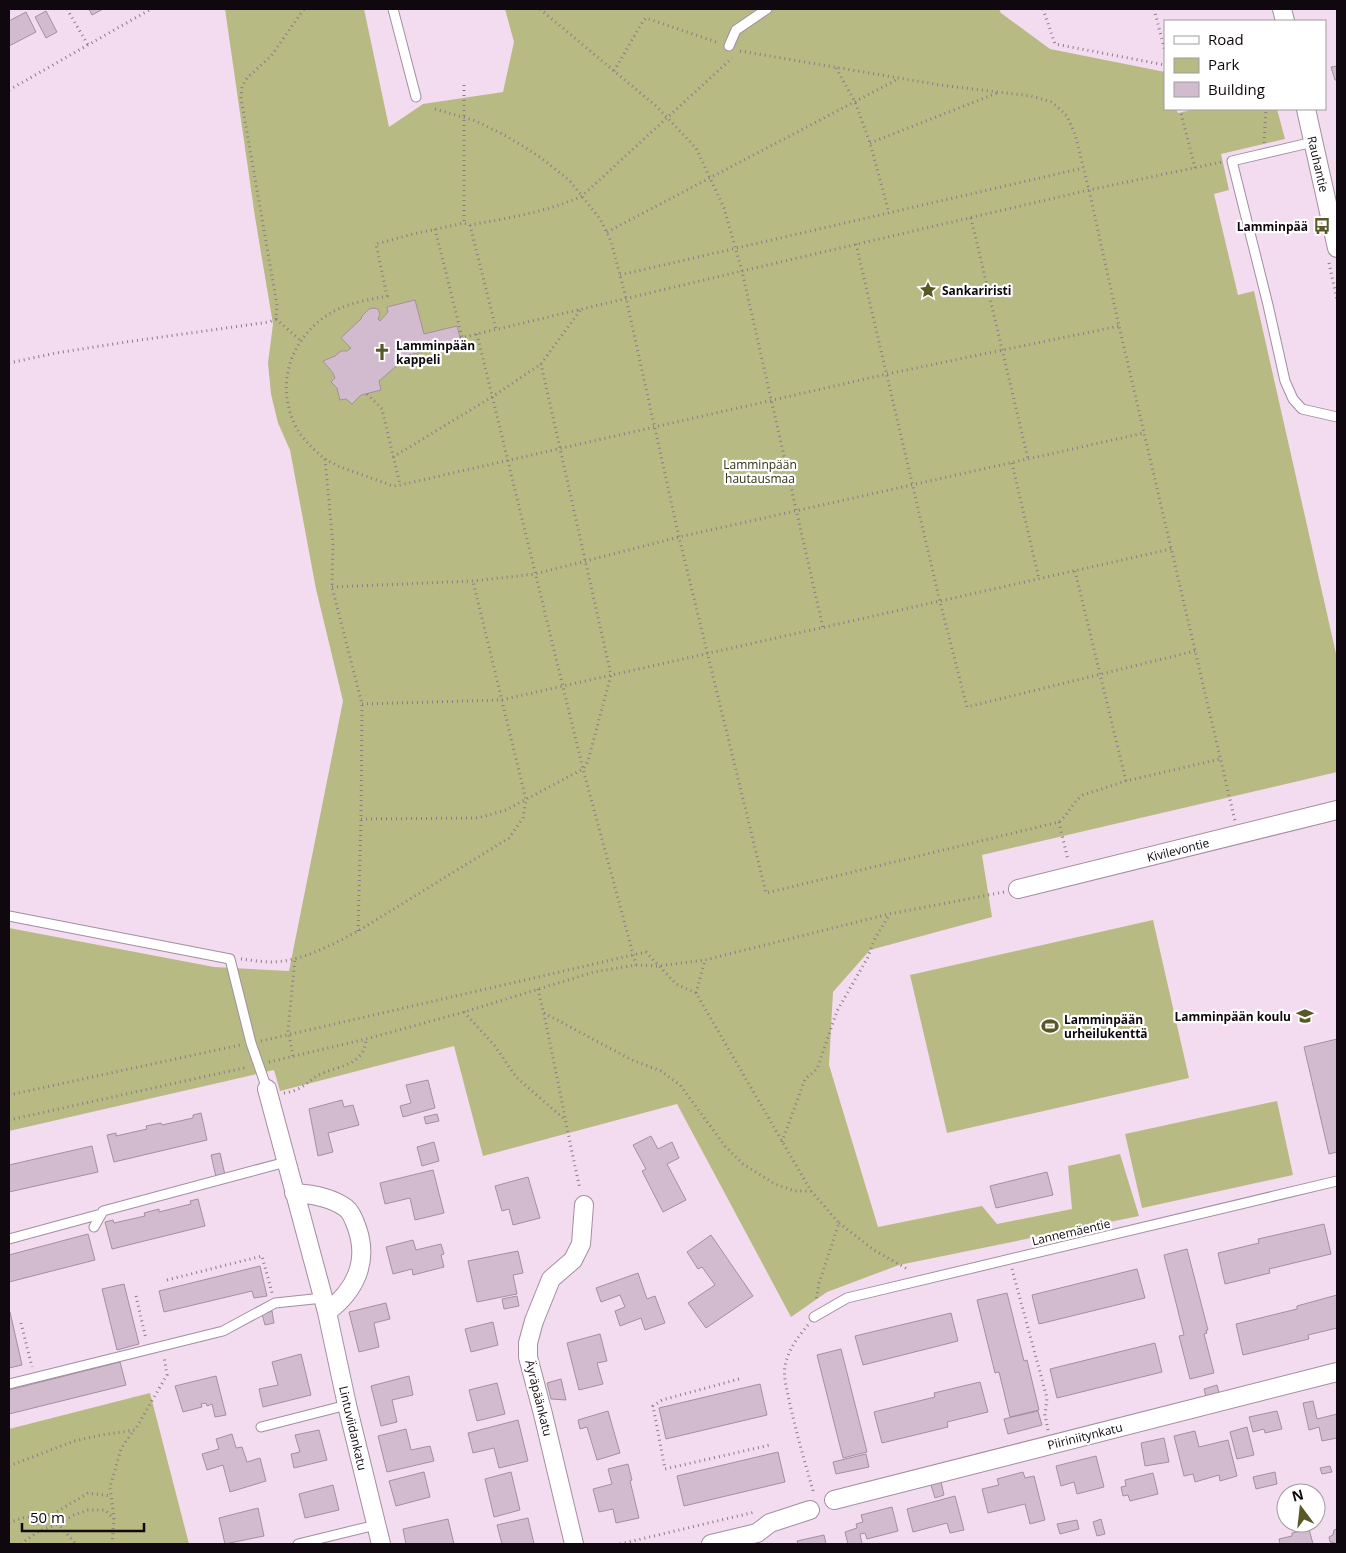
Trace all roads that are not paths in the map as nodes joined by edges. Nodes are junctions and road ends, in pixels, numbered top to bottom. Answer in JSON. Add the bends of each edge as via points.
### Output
{"nodes":[{"id":1,"x":394,"y":9,"type":"edge"},
{"id":2,"x":767,"y":9,"type":"edge"},
{"id":3,"x":729,"y":46,"type":"road end"},
{"id":4,"x":416,"y":98,"type":"dead end"},
{"id":5,"x":1306,"y":110,"type":"edge"},
{"id":6,"x":1313,"y":142,"type":"junction"},
{"id":7,"x":1329,"y":173,"type":"edge"},
{"id":8,"x":1337,"y":248,"type":"edge"},
{"id":9,"x":1337,"y":417,"type":"edge"},
{"id":10,"x":1337,"y":810,"type":"edge"},
{"id":11,"x":1018,"y":889,"type":"road end"},
{"id":12,"x":9,"y":916,"type":"edge"},
{"id":13,"x":268,"y":1092,"type":"joint"},
{"id":14,"x":286,"y":1162,"type":"junction"},
{"id":15,"x":1337,"y":1181,"type":"edge"},
{"id":16,"x":294,"y":1193,"type":"junction"},
{"id":17,"x":584,"y":1205,"type":"road end"},
{"id":18,"x":101,"y":1214,"type":"junction"},
{"id":19,"x":94,"y":1227,"type":"dead end"},
{"id":20,"x":9,"y":1239,"type":"edge"},
{"id":21,"x":325,"y":1305,"type":"junction"},
{"id":22,"x":814,"y":1317,"type":"road end"},
{"id":23,"x":1337,"y":1372,"type":"edge"},
{"id":24,"x":9,"y":1384,"type":"edge"},
{"id":25,"x":347,"y":1404,"type":"junction"},
{"id":26,"x":261,"y":1427,"type":"dead end"},
{"id":27,"x":834,"y":1500,"type":"dead end"},
{"id":28,"x":812,"y":1504,"type":"road end"},
{"id":29,"x":376,"y":1525,"type":"junction"},
{"id":30,"x":757,"y":1539,"type":"edge"},
{"id":31,"x":298,"y":1544,"type":"edge"},
{"id":32,"x":381,"y":1544,"type":"edge"},
{"id":33,"x":574,"y":1544,"type":"edge"},
{"id":34,"x":711,"y":1544,"type":"edge"}],
"edges":[{"from":1,"to":4,"type":"lane"},
{"from":2,"to":3,"type":"lane","via":[[736,30]]},
{"from":5,"to":6,"type":"street","name":"Rauhantie"},
{"from":6,"to":7,"type":"street","name":"Rauhantie"},
{"from":6,"to":9,"type":"lane","via":[[1232,161],[1285,381],[1293,399],[1302,409]]},
{"from":7,"to":8,"type":"street","name":"Rauhantie"},
{"from":10,"to":11,"type":"street","name":"Kivilevontie"},
{"from":12,"to":13,"type":"lane","via":[[230,958],[251,1043]]},
{"from":13,"to":14,"type":"street","name":"Lintuviidankatu"},
{"from":14,"to":16,"type":"street","name":"Lintuviidankatu"},
{"from":14,"to":18,"type":"lane"},
{"from":15,"to":22,"type":"lane","name":"Lannemäentie","via":[[847,1298]]},
{"from":16,"to":21,"type":"street","name":"Lintuviidankatu"},
{"from":16,"to":21,"type":"street","via":[[324,1196],[347,1208],[361,1240],[361,1261],[354,1283],[340,1301]]},
{"from":17,"to":33,"type":"street","name":"Äyräpäänkatu","via":[[581,1244],[573,1260],[551,1279],[528,1344],[528,1357]]},
{"from":18,"to":19,"type":"lane"},
{"from":18,"to":20,"type":"lane"},
{"from":21,"to":24,"type":"lane","via":[[275,1303],[223,1331]]},
{"from":21,"to":25,"type":"street","name":"Lintuviidankatu"},
{"from":23,"to":27,"type":"street","name":"Piiriniitynkatu"},
{"from":25,"to":26,"type":"lane"},
{"from":25,"to":29,"type":"street","name":"Lintuviidankatu"},
{"from":28,"to":30,"type":"street","via":[[770,1523]]},
{"from":29,"to":31,"type":"lane"},
{"from":29,"to":32,"type":"street","name":"Lintuviidankatu"},
{"from":30,"to":34,"type":"street"}]}
